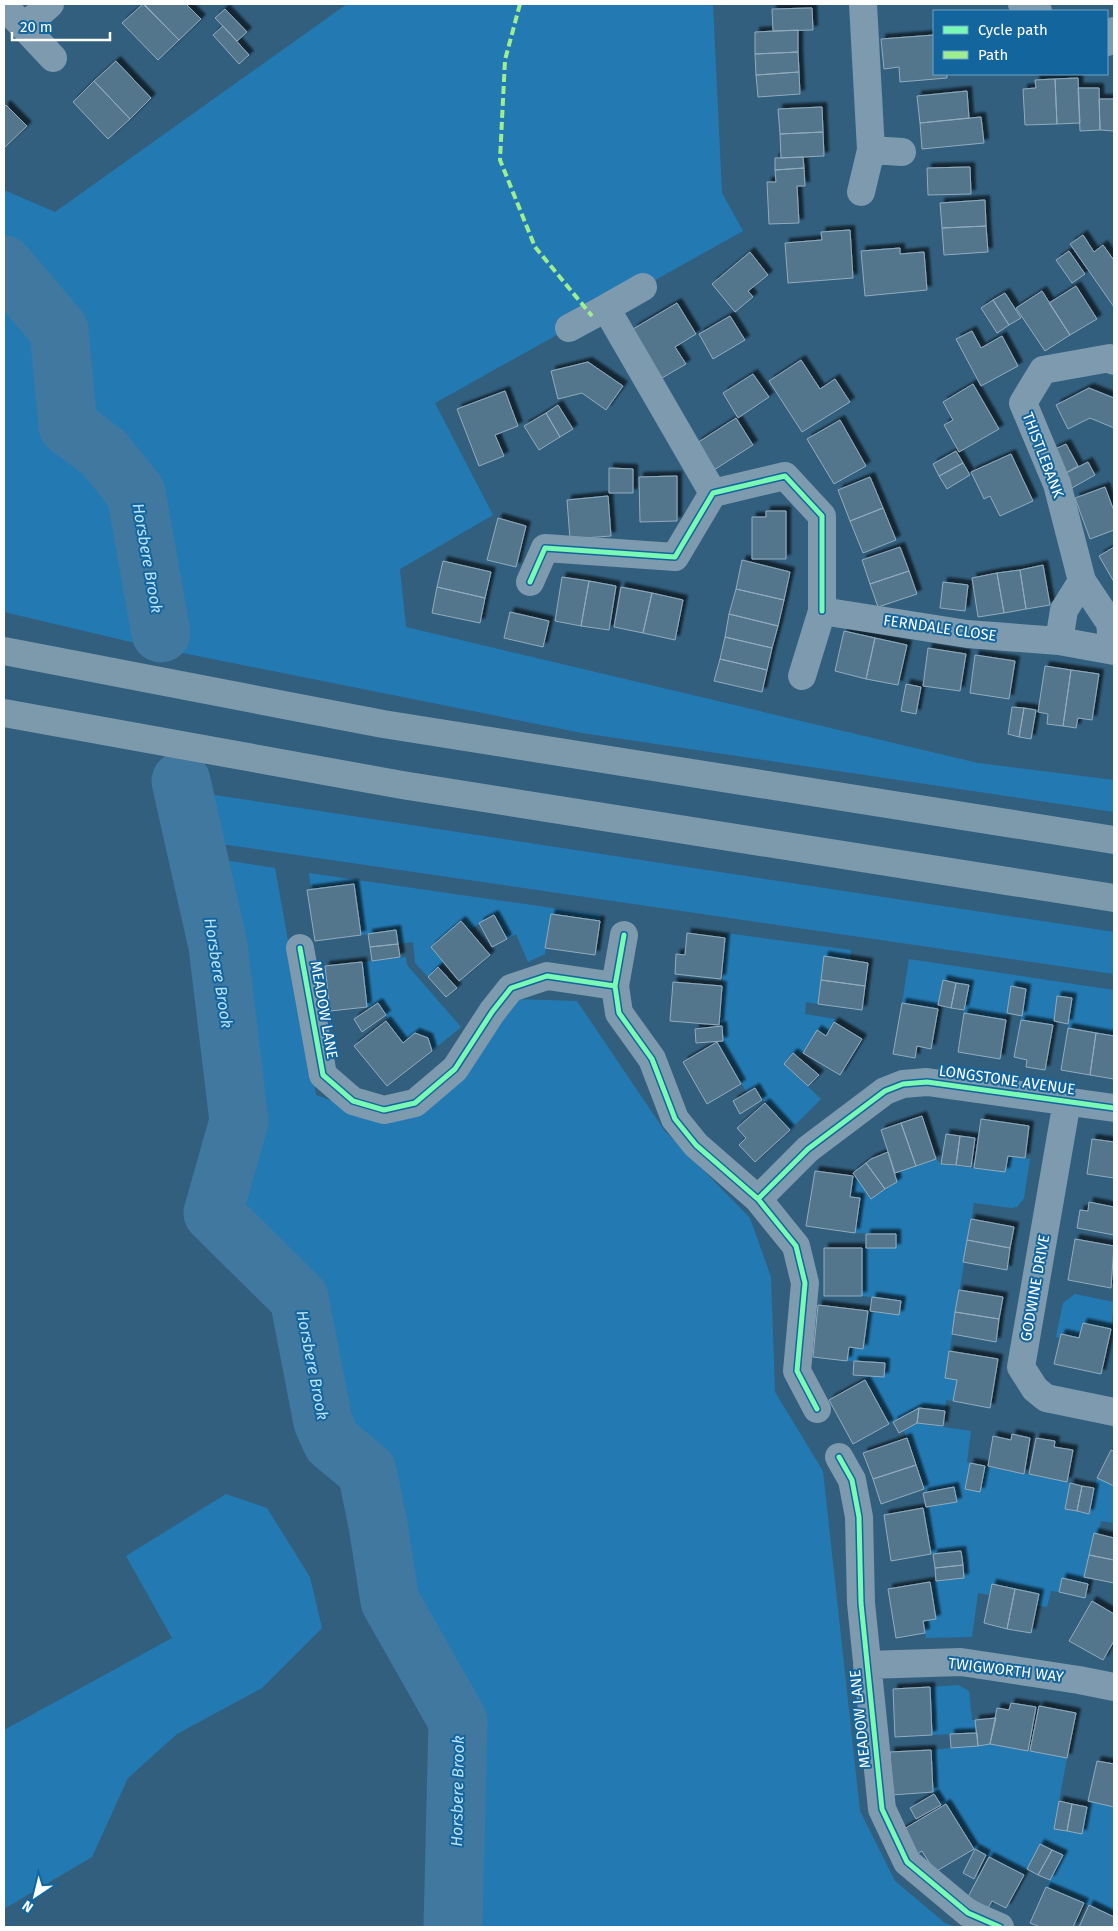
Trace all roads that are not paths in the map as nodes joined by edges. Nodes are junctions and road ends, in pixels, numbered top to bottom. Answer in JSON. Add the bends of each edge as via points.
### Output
{"nodes":[{"id":1,"x":50,"y":4,"type":"edge"},
{"id":2,"x":863,"y":4,"type":"edge"},
{"id":3,"x":1022,"y":4,"type":"edge"},
{"id":4,"x":4,"y":6,"type":"edge"},
{"id":5,"x":1036,"y":10,"type":"edge"},
{"id":6,"x":24,"y":27,"type":"junction"},
{"id":7,"x":53,"y":58,"type":"dead end"},
{"id":8,"x":871,"y":150,"type":"junction"},
{"id":9,"x":902,"y":152,"type":"dead end"},
{"id":10,"x":861,"y":192,"type":"dead end"},
{"id":11,"x":643,"y":287,"type":"dead end"},
{"id":12,"x":606,"y":308,"type":"junction"},
{"id":13,"x":569,"y":328,"type":"dead end"},
{"id":14,"x":1113,"y":355,"type":"edge"},
{"id":15,"x":713,"y":494,"type":"junction"},
{"id":16,"x":530,"y":582,"type":"dead end"},
{"id":17,"x":1082,"y":582,"type":"junction"},
{"id":18,"x":822,"y":611,"type":"junction"},
{"id":19,"x":1059,"y":641,"type":"junction"},
{"id":20,"x":4,"y":650,"type":"edge"},
{"id":21,"x":1114,"y":651,"type":"edge"},
{"id":22,"x":802,"y":676,"type":"dead end"},
{"id":23,"x":4,"y":713,"type":"edge"},
{"id":24,"x":1114,"y":840,"type":"edge"},
{"id":25,"x":1114,"y":898,"type":"edge"},
{"id":26,"x":624,"y":935,"type":"dead end"},
{"id":27,"x":300,"y":948,"type":"dead end"},
{"id":28,"x":615,"y":986,"type":"junction"},
{"id":29,"x":1067,"y":1101,"type":"junction"},
{"id":30,"x":1114,"y":1108,"type":"edge"},
{"id":31,"x":758,"y":1199,"type":"junction"},
{"id":32,"x":817,"y":1409,"type":"dead end"},
{"id":33,"x":1114,"y":1412,"type":"edge"},
{"id":34,"x":839,"y":1457,"type":"dead end"},
{"id":35,"x":867,"y":1666,"type":"junction"},
{"id":36,"x":1114,"y":1687,"type":"edge"},
{"id":37,"x":1000,"y":1927,"type":"edge"}],
"edges":[{"from":1,"to":6,"type":"street"},
{"from":2,"to":8,"type":"street"},
{"from":3,"to":5,"type":"street"},
{"from":4,"to":6,"type":"street"},
{"from":6,"to":7,"type":"street"},
{"from":8,"to":9,"type":"street"},
{"from":8,"to":10,"type":"street"},
{"from":11,"to":12,"type":"street"},
{"from":12,"to":13,"type":"street"},
{"from":12,"to":15,"type":"street"},
{"from":14,"to":17,"type":"street","name":"THISTLEBANK","via":[[1043,370],[1023,403],[1056,484]]},
{"from":15,"to":16,"type":"street","via":[[675,557],[545,548]]},
{"from":15,"to":18,"type":"street","via":[[785,476],[822,516]]},
{"from":17,"to":19,"type":"street","via":[[1064,610]]},
{"from":17,"to":21,"type":"street","name":"FERNDALE CLOSE","via":[[1110,623]]},
{"from":18,"to":19,"type":"street","name":"FERNDALE CLOSE","via":[[967,634]]},
{"from":18,"to":22,"type":"street"},
{"from":19,"to":21,"type":"street","name":"FERNDALE CLOSE"},
{"from":20,"to":24,"type":"highway","via":[[383,724]]},
{"from":23,"to":25,"type":"highway","via":[[402,785]]},
{"from":26,"to":28,"type":"street"},
{"from":27,"to":28,"type":"street","name":"MEADOW LANE","via":[[323,1075],[352,1101],[384,1110],[415,1103],[455,1069],[492,1012],[512,988],[547,976]]},
{"from":28,"to":31,"type":"street","via":[[619,1014],[652,1059],[675,1119],[696,1145]]},
{"from":29,"to":30,"type":"street","name":"LONGSTONE AVENUE"},
{"from":29,"to":31,"type":"street","name":"LONGSTONE AVENUE","via":[[928,1082],[903,1084],[885,1091],[808,1149]]},
{"from":29,"to":33,"type":"street","name":"GODWINE DRIVE","via":[[1021,1367],[1035,1389],[1046,1398]]},
{"from":31,"to":32,"type":"street","via":[[796,1246],[805,1283],[797,1371]]},
{"from":34,"to":35,"type":"street","name":"MEADOW LANE","via":[[852,1480],[859,1517],[861,1603]]},
{"from":35,"to":36,"type":"street","name":"TWIGWORTH WAY","via":[[961,1662]]},
{"from":35,"to":37,"type":"street","name":"MEADOW LANE","via":[[882,1809],[907,1862],[968,1913]]}]}
